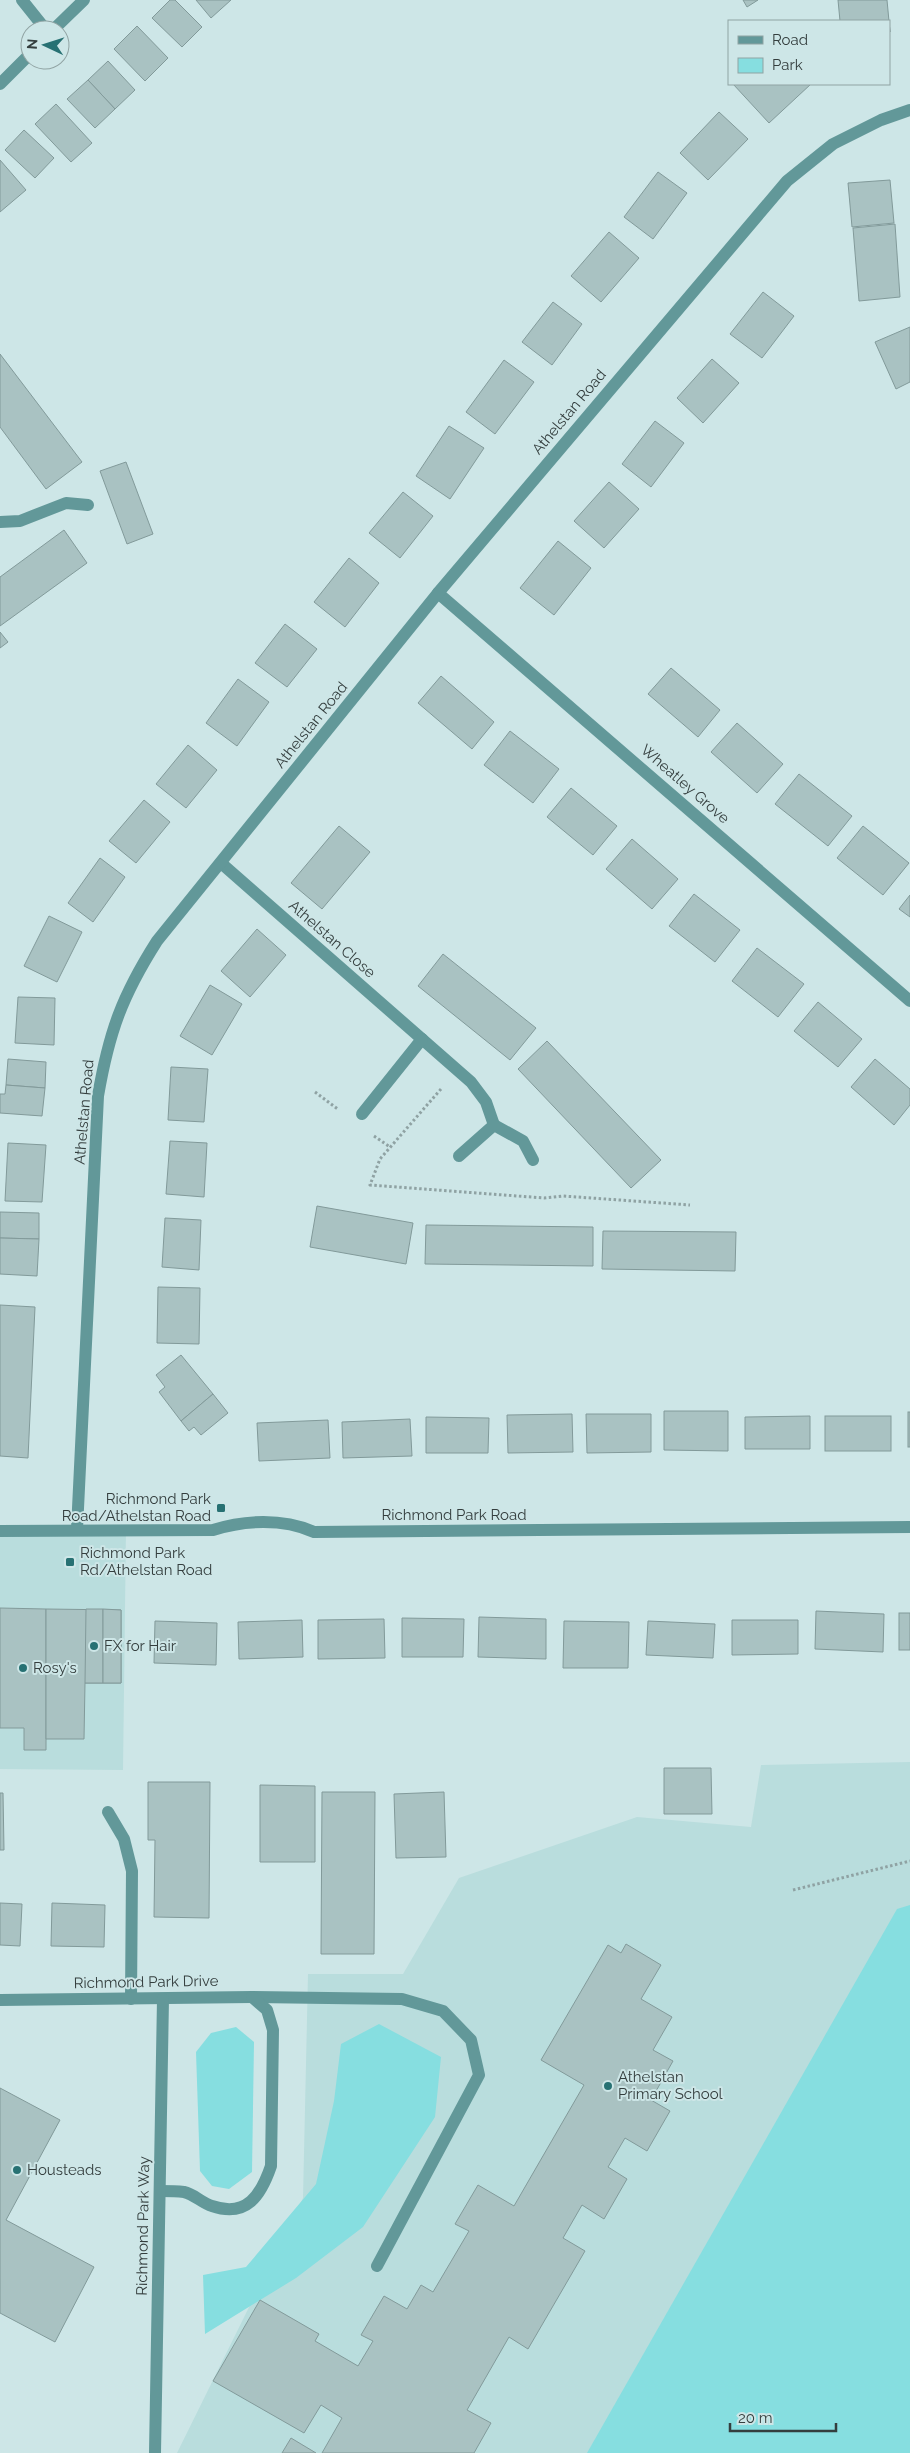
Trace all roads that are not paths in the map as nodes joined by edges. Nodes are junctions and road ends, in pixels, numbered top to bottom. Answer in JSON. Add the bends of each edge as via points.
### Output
{"nodes":[{"id":1,"x":22,"y":0,"type":"edge"},
{"id":2,"x":84,"y":0,"type":"edge"},
{"id":3,"x":38,"y":20,"type":"edge"},
{"id":4,"x":63,"y":20,"type":"edge"},
{"id":5,"x":20,"y":64,"type":"edge"},
{"id":6,"x":0,"y":84,"type":"edge"},
{"id":7,"x":910,"y":110,"type":"edge"},
{"id":8,"x":88,"y":505,"type":"dead end"},
{"id":9,"x":0,"y":522,"type":"edge"},
{"id":10,"x":438,"y":593,"type":"junction"},
{"id":11,"x":220,"y":863,"type":"junction"},
{"id":12,"x":910,"y":1001,"type":"edge"},
{"id":13,"x":422,"y":1039,"type":"junction"},
{"id":14,"x":362,"y":1114,"type":"dead end"},
{"id":15,"x":494,"y":1125,"type":"junction"},
{"id":16,"x":458,"y":1156,"type":"dead end"},
{"id":17,"x":533,"y":1160,"type":"dead end"},
{"id":18,"x":910,"y":1527,"type":"edge"},
{"id":19,"x":78,"y":1529,"type":"junction"},
{"id":20,"x":0,"y":1531,"type":"edge"},
{"id":21,"x":108,"y":1812,"type":"dead end"},
{"id":22,"x":252,"y":1997,"type":"junction"},
{"id":23,"x":131,"y":1999,"type":"junction"},
{"id":24,"x":163,"y":1999,"type":"junction"},
{"id":25,"x":0,"y":2000,"type":"edge"},
{"id":26,"x":160,"y":2191,"type":"junction"},
{"id":27,"x":377,"y":2266,"type":"dead end"},
{"id":28,"x":156,"y":2453,"type":"edge"}],
"edges":[{"from":1,"to":3,"type":"street"},
{"from":2,"to":4,"type":"street"},
{"from":5,"to":6,"type":"street"},
{"from":7,"to":10,"type":"street","name":"Athelstan Road","via":[[881,120],[833,144],[787,181]]},
{"from":8,"to":9,"type":"street","via":[[66,503],[20,521]]},
{"from":10,"to":11,"type":"street","name":"Athelstan Road"},
{"from":10,"to":12,"type":"street","name":"Wheatley Grove"},
{"from":11,"to":13,"type":"street","name":"Athelstan Close"},
{"from":11,"to":19,"type":"street","name":"Athelstan Road","via":[[157,942],[136,975],[118,1011],[105,1053],[98,1096]]},
{"from":13,"to":14,"type":"street"},
{"from":13,"to":15,"type":"street","name":"Athelstan Close","via":[[472,1082],[486,1102]]},
{"from":15,"to":16,"type":"street"},
{"from":15,"to":17,"type":"street","via":[[523,1141]]},
{"from":18,"to":19,"type":"street","name":"Richmond Park Road","via":[[314,1532],[286,1523],[237,1524],[213,1530]]},
{"from":19,"to":20,"type":"street","name":"Richmond Park Road"},
{"from":21,"to":23,"type":"street","via":[[124,1840],[132,1871]]},
{"from":22,"to":24,"type":"street","name":"Richmond Park Drive"},
{"from":22,"to":26,"type":"street","via":[[267,2010],[273,2030],[271,2166],[264,2186],[253,2202],[235,2209],[212,2206],[185,2192]]},
{"from":22,"to":27,"type":"street","name":"Richmond Park Drive","via":[[402,1999],[443,2011],[471,2040],[479,2075]]},
{"from":23,"to":24,"type":"street","name":"Richmond Park Drive"},
{"from":23,"to":25,"type":"street","name":"Richmond Park Drive"},
{"from":24,"to":26,"type":"street","name":"Richmond Park Way"},
{"from":26,"to":28,"type":"street","name":"Richmond Park Way"}]}
